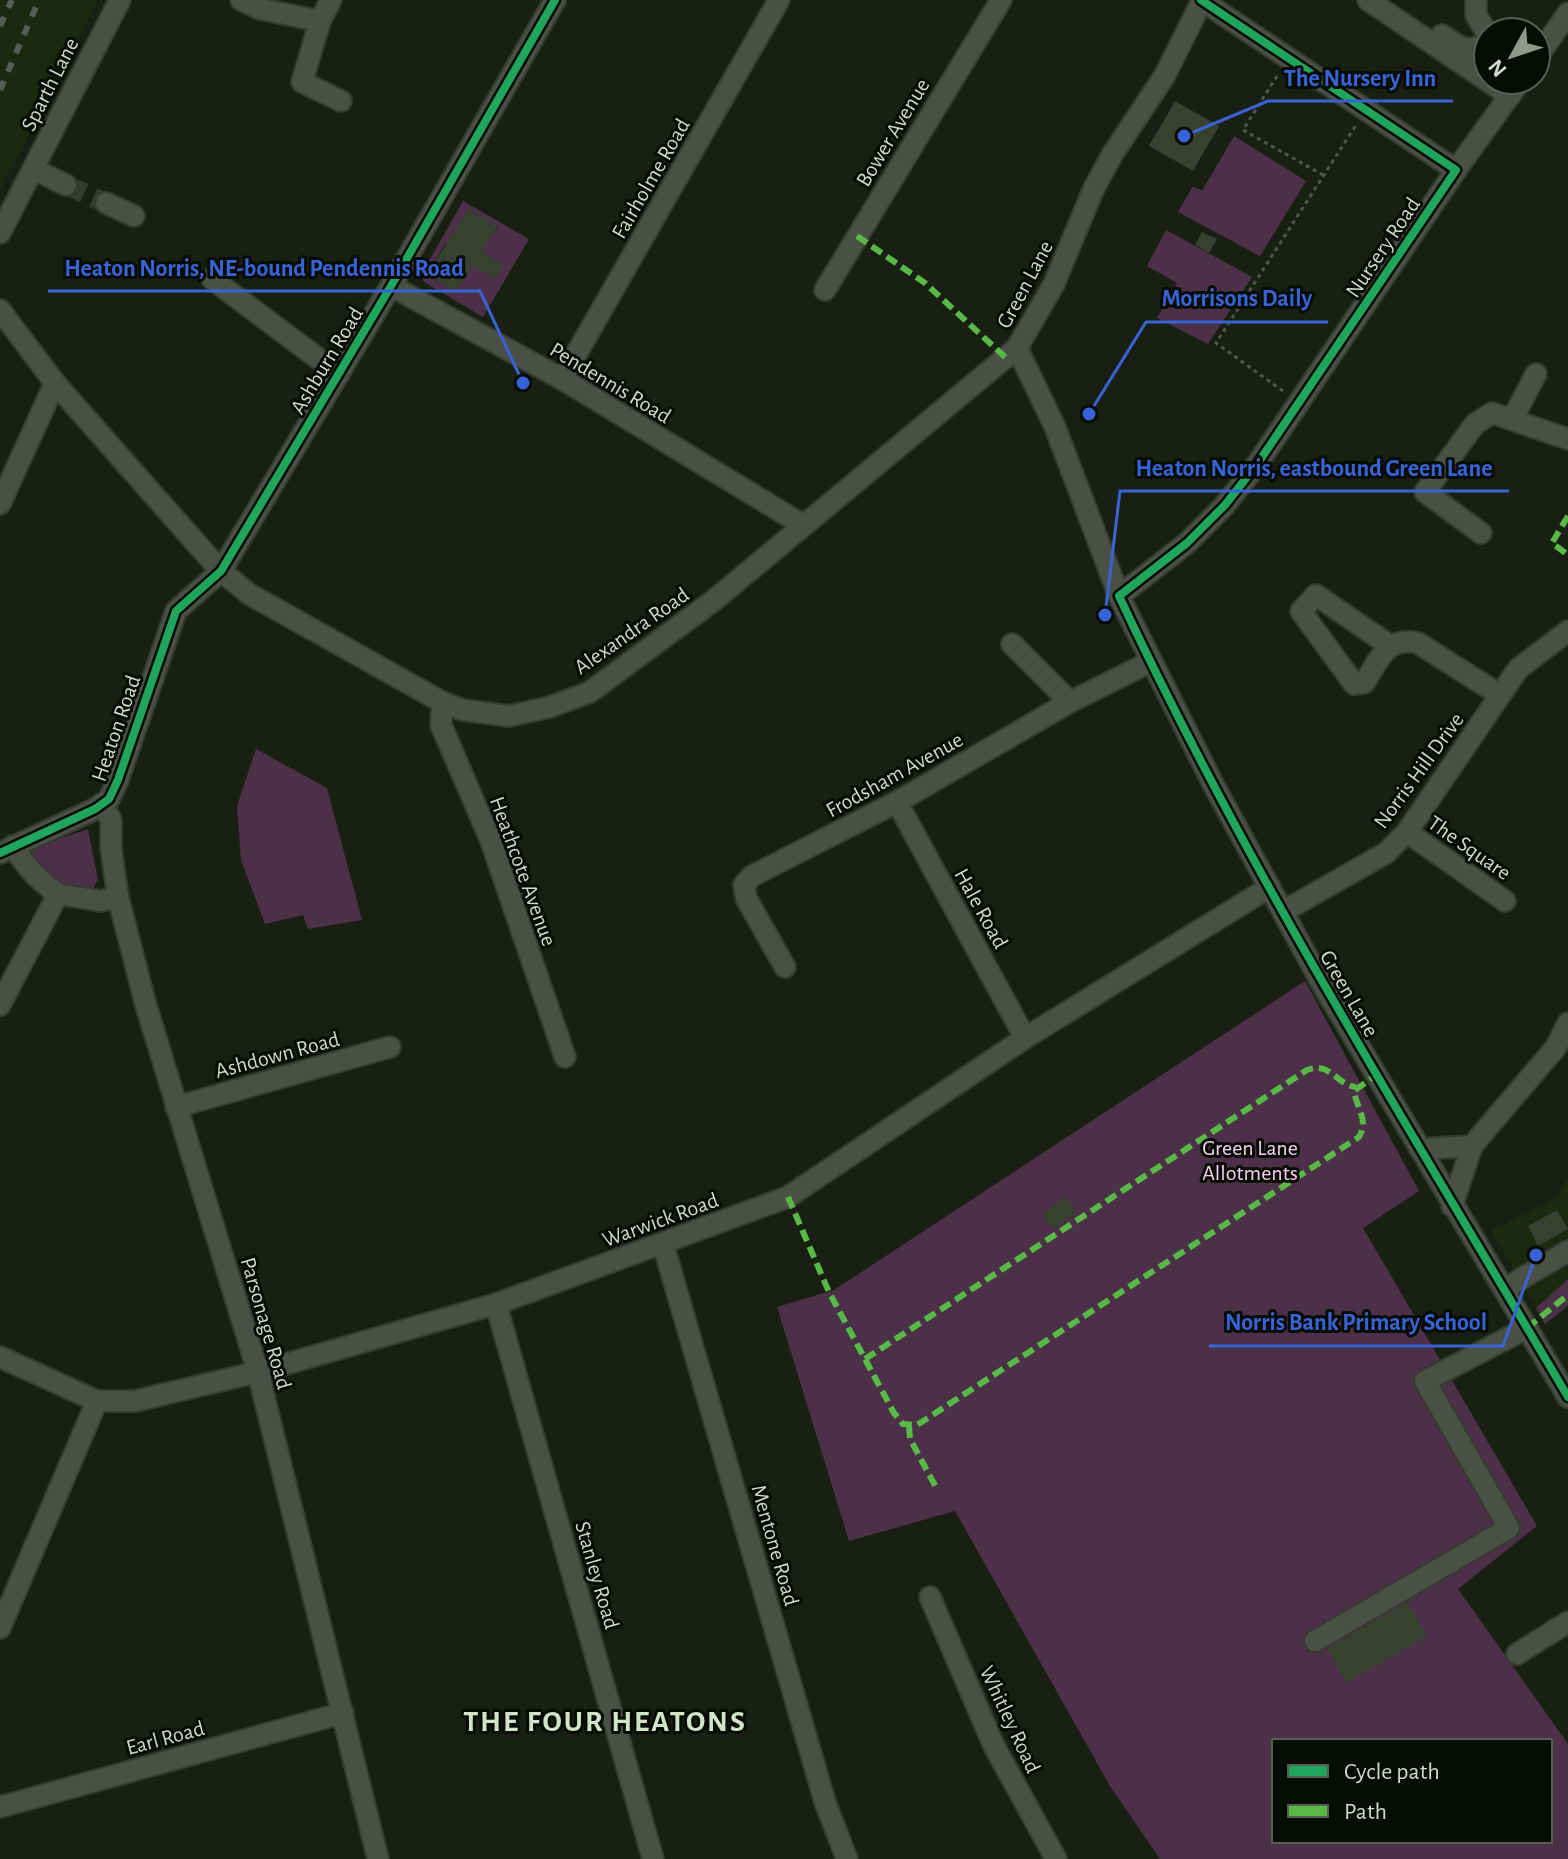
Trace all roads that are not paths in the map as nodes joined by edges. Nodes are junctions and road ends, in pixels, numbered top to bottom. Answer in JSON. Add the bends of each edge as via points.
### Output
{"nodes":[{"id":1,"x":120,"y":0,"type":"edge"},
{"id":2,"x":241,"y":0,"type":"edge"},
{"id":3,"x":331,"y":0,"type":"edge"},
{"id":4,"x":555,"y":0,"type":"edge"},
{"id":5,"x":779,"y":0,"type":"edge"},
{"id":6,"x":1001,"y":0,"type":"edge"},
{"id":7,"x":1202,"y":0,"type":"edge"},
{"id":8,"x":1368,"y":0,"type":"edge"},
{"id":9,"x":1568,"y":13,"type":"edge"},
{"id":10,"x":320,"y":21,"type":"junction"},
{"id":11,"x":1430,"y":27,"type":"dead end"},
{"id":12,"x":1552,"y":36,"type":"edge"},
{"id":13,"x":1472,"y":49,"type":"edge"},
{"id":14,"x":1472,"y":62,"type":"edge"},
{"id":15,"x":1509,"y":96,"type":"edge"},
{"id":16,"x":341,"y":101,"type":"dead end"},
{"id":17,"x":33,"y":169,"type":"junction"},
{"id":18,"x":1456,"y":170,"type":"junction"},
{"id":19,"x":66,"y":185,"type":"tunnel mouth"},
{"id":20,"x":106,"y":203,"type":"tunnel mouth"},
{"id":21,"x":134,"y":216,"type":"dead end"},
{"id":22,"x":0,"y":233,"type":"edge"},
{"id":23,"x":212,"y":279,"type":"dead end"},
{"id":24,"x":391,"y":286,"type":"junction"},
{"id":25,"x":825,"y":290,"type":"dead end"},
{"id":26,"x":0,"y":310,"type":"edge"},
{"id":27,"x":1017,"y":348,"type":"junction"},
{"id":28,"x":339,"y":374,"type":"junction"},
{"id":29,"x":1536,"y":374,"type":"dead end"},
{"id":30,"x":562,"y":379,"type":"junction"},
{"id":31,"x":55,"y":383,"type":"junction"},
{"id":32,"x":1513,"y":418,"type":"junction"},
{"id":33,"x":1568,"y":439,"type":"edge"},
{"id":34,"x":0,"y":504,"type":"edge"},
{"id":35,"x":803,"y":525,"type":"junction"},
{"id":36,"x":1481,"y":533,"type":"dead end"},
{"id":37,"x":221,"y":571,"type":"junction"},
{"id":38,"x":1119,"y":596,"type":"junction"},
{"id":39,"x":1568,"y":631,"type":"edge"},
{"id":40,"x":1012,"y":644,"type":"dead end"},
{"id":41,"x":1389,"y":645,"type":"junction"},
{"id":42,"x":1150,"y":662,"type":"junction"},
{"id":43,"x":1500,"y":695,"type":"junction"},
{"id":44,"x":442,"y":702,"type":"junction"},
{"id":45,"x":1070,"y":702,"type":"junction"},
{"id":46,"x":897,"y":802,"type":"junction"},
{"id":47,"x":102,"y":804,"type":"junction"},
{"id":48,"x":1407,"y":832,"type":"junction"},
{"id":49,"x":6,"y":849,"type":"edge"},
{"id":50,"x":1270,"y":887,"type":"junction"},
{"id":51,"x":58,"y":894,"type":"junction"},
{"id":52,"x":118,"y":897,"type":"junction"},
{"id":53,"x":1505,"y":901,"type":"dead end"},
{"id":54,"x":1284,"y":911,"type":"junction"},
{"id":55,"x":785,"y":967,"type":"dead end"},
{"id":56,"x":0,"y":1005,"type":"edge"},
{"id":57,"x":1568,"y":1023,"type":"edge"},
{"id":58,"x":1025,"y":1038,"type":"junction"},
{"id":59,"x":390,"y":1047,"type":"dead end"},
{"id":60,"x":565,"y":1057,"type":"dead end"},
{"id":61,"x":176,"y":1107,"type":"junction"},
{"id":62,"x":1472,"y":1146,"type":"junction"},
{"id":63,"x":1420,"y":1149,"type":"junction"},
{"id":64,"x":1452,"y":1206,"type":"junction"},
{"id":65,"x":663,"y":1244,"type":"junction"},
{"id":66,"x":1568,"y":1251,"type":"edge"},
{"id":67,"x":1504,"y":1289,"type":"junction"},
{"id":68,"x":496,"y":1304,"type":"junction"},
{"id":69,"x":1527,"y":1328,"type":"junction"},
{"id":70,"x":0,"y":1357,"type":"edge"},
{"id":71,"x":258,"y":1372,"type":"junction"},
{"id":72,"x":1568,"y":1397,"type":"edge"},
{"id":73,"x":97,"y":1401,"type":"junction"},
{"id":74,"x":930,"y":1597,"type":"dead end"},
{"id":75,"x":1568,"y":1622,"type":"edge"},
{"id":76,"x":0,"y":1628,"type":"edge"},
{"id":77,"x":1315,"y":1641,"type":"dead end"},
{"id":78,"x":1517,"y":1654,"type":"dead end"},
{"id":79,"x":343,"y":1713,"type":"junction"},
{"id":80,"x":0,"y":1807,"type":"edge"},
{"id":81,"x":378,"y":1859,"type":"edge"},
{"id":82,"x":653,"y":1859,"type":"edge"},
{"id":83,"x":847,"y":1859,"type":"edge"},
{"id":84,"x":1056,"y":1859,"type":"edge"}],
"edges":[{"from":1,"to":17,"type":"street","name":"Sparth Lane"},
{"from":2,"to":10,"type":"street"},
{"from":3,"to":10,"type":"street"},
{"from":4,"to":24,"type":"street","name":"Ashburn Road"},
{"from":5,"to":30,"type":"street","name":"Fairholme Road"},
{"from":6,"to":25,"type":"street","name":"Bower Avenue"},
{"from":7,"to":18,"type":"street"},
{"from":7,"to":27,"type":"street","name":"Green Lane","via":[[1165,75],[1094,188],[1054,284]]},
{"from":8,"to":14,"type":"street"},
{"from":9,"to":12,"type":"street"},
{"from":10,"to":16,"type":"street","via":[[302,82]]},
{"from":11,"to":13,"type":"street"},
{"from":15,"to":18,"type":"street","name":"Nursery Road"},
{"from":17,"to":19,"type":"street"},
{"from":17,"to":22,"type":"street","name":"Sparth Lane"},
{"from":18,"to":38,"type":"street","name":"Nursery Road","via":[[1225,505],[1187,543]]},
{"from":20,"to":21,"type":"street"},
{"from":23,"to":28,"type":"street"},
{"from":24,"to":28,"type":"street","name":"Ashburn Road"},
{"from":24,"to":30,"type":"street","name":"Pendennis Road"},
{"from":26,"to":31,"type":"street"},
{"from":27,"to":35,"type":"street","name":"Alexandra Road"},
{"from":27,"to":38,"type":"street","name":"Green Lane","via":[[1055,427]]},
{"from":28,"to":37,"type":"street","name":"Ashburn Road"},
{"from":29,"to":32,"type":"street"},
{"from":30,"to":35,"type":"street","name":"Pendennis Road"},
{"from":31,"to":34,"type":"street"},
{"from":31,"to":37,"type":"street"},
{"from":32,"to":33,"type":"street"},
{"from":32,"to":36,"type":"street","via":[[1492,413],[1480,419],[1425,492]]},
{"from":35,"to":44,"type":"street","name":"Alexandra Road","via":[[713,601],[590,692],[509,716]]},
{"from":37,"to":44,"type":"street","name":"Alexandra Road","via":[[249,594]]},
{"from":37,"to":47,"type":"street","name":"Heaton Road","via":[[186,600],[171,622],[118,780]]},
{"from":38,"to":42,"type":"street","name":"Green Lane"},
{"from":39,"to":43,"type":"street","name":"Norris Hill Drive","via":[[1523,663]]},
{"from":40,"to":45,"type":"street"},
{"from":41,"to":41,"type":"street","via":[[1364,683],[1354,684],[1301,611],[1316,595]]},
{"from":41,"to":43,"type":"street","via":[[1403,640],[1418,643]]},
{"from":42,"to":45,"type":"street","name":"Frodsham Avenue"},
{"from":42,"to":50,"type":"street","name":"Green Lane"},
{"from":43,"to":48,"type":"street","name":"Norris Hill Drive"},
{"from":44,"to":60,"type":"street","name":"Heathcote Avenue","via":[[441,725],[491,841]]},
{"from":45,"to":46,"type":"street","name":"Frodsham Avenue"},
{"from":46,"to":55,"type":"street","name":"Frodsham Avenue","via":[[752,876],[744,885],[746,898]]},
{"from":46,"to":58,"type":"street","name":"Hale Road"},
{"from":47,"to":49,"type":"street","name":"Heaton Road"},
{"from":47,"to":52,"type":"street","name":"Parsonage Road","via":[[111,820]]},
{"from":48,"to":53,"type":"street","name":"The Square"},
{"from":48,"to":54,"type":"street","name":"Norris Hill Drive","via":[[1386,853]]},
{"from":49,"to":51,"type":"street"},
{"from":50,"to":54,"type":"street","name":"Green Lane"},
{"from":50,"to":58,"type":"street","name":"Warwick Road"},
{"from":51,"to":52,"type":"street","via":[[101,901]]},
{"from":51,"to":56,"type":"street"},
{"from":52,"to":61,"type":"street","name":"Parsonage Road"},
{"from":54,"to":63,"type":"street","name":"Green Lane"},
{"from":57,"to":62,"type":"street","via":[[1556,1047]]},
{"from":58,"to":65,"type":"street","name":"Warwick Road","via":[[788,1197]]},
{"from":59,"to":61,"type":"street","name":"Ashdown Road"},
{"from":61,"to":71,"type":"street","name":"Parsonage Road"},
{"from":62,"to":63,"type":"street"},
{"from":62,"to":64,"type":"street"},
{"from":63,"to":64,"type":"street","name":"Green Lane"},
{"from":64,"to":67,"type":"street","name":"Green Lane"},
{"from":65,"to":68,"type":"street","name":"Warwick Road"},
{"from":65,"to":83,"type":"street","name":"Mentone Road","via":[[825,1802]]},
{"from":66,"to":67,"type":"street"},
{"from":67,"to":69,"type":"street","name":"Green Lane"},
{"from":68,"to":71,"type":"street","name":"Warwick Road"},
{"from":68,"to":82,"type":"street","name":"Stanley Road"},
{"from":69,"to":72,"type":"street","name":"Green Lane"},
{"from":69,"to":77,"type":"street","via":[[1425,1381],[1509,1528]]},
{"from":70,"to":73,"type":"street","name":"Warwick Road"},
{"from":71,"to":73,"type":"street","name":"Warwick Road","via":[[135,1401]]},
{"from":71,"to":79,"type":"street","name":"Parsonage Road"},
{"from":73,"to":76,"type":"street"},
{"from":74,"to":84,"type":"street","name":"Whitley Road","via":[[994,1746]]},
{"from":75,"to":78,"type":"street"},
{"from":79,"to":80,"type":"street","name":"Earl Road"},
{"from":79,"to":81,"type":"street","name":"Parsonage Road"}]}
